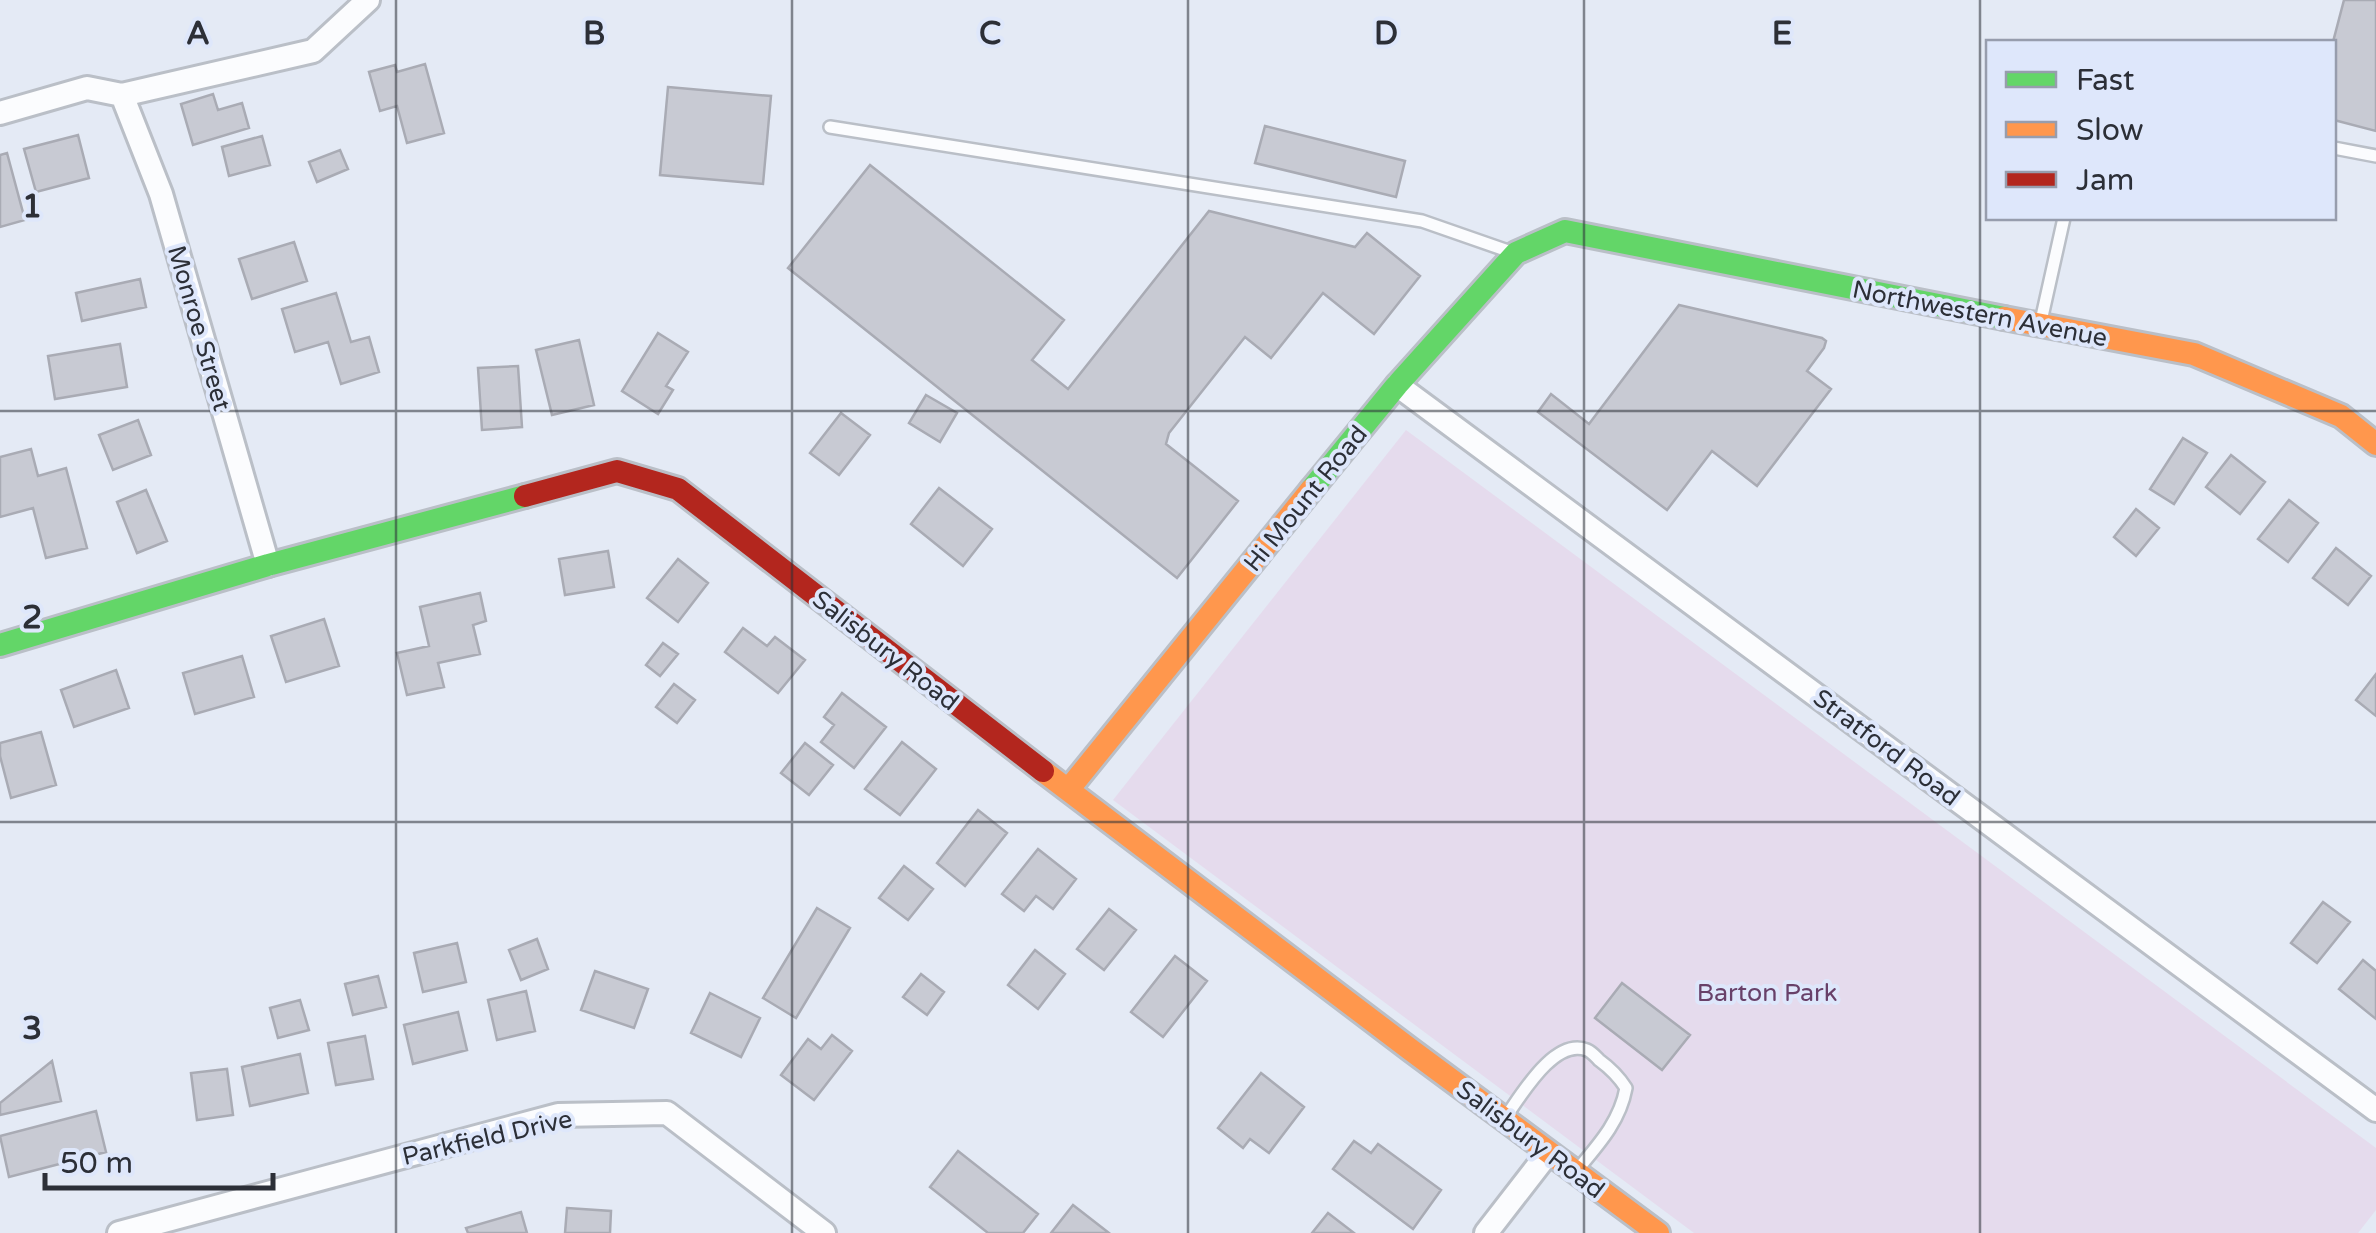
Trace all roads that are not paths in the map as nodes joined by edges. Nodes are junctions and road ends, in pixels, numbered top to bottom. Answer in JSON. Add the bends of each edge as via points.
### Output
{"nodes":[{"id":1,"x":368,"y":0,"type":"edge"},
{"id":2,"x":122,"y":94,"type":"junction"},
{"id":3,"x":0,"y":113,"type":"edge"},
{"id":4,"x":830,"y":127,"type":"dead end"},
{"id":5,"x":2336,"y":148,"type":"edge"},
{"id":6,"x":2376,"y":156,"type":"edge"},
{"id":7,"x":2064,"y":220,"type":"edge"},
{"id":8,"x":1565,"y":232,"type":"joint"},
{"id":9,"x":1516,"y":253,"type":"junction"},
{"id":10,"x":2040,"y":325,"type":"junction"},
{"id":11,"x":1397,"y":385,"type":"junction"},
{"id":12,"x":2376,"y":444,"type":"edge"},
{"id":13,"x":268,"y":566,"type":"junction"},
{"id":14,"x":0,"y":645,"type":"edge"},
{"id":15,"x":1068,"y":790,"type":"junction"},
{"id":16,"x":2376,"y":1110,"type":"edge"},
{"id":17,"x":1503,"y":1119,"type":"junction"},
{"id":18,"x":1548,"y":1153,"type":"junction"},
{"id":19,"x":1576,"y":1173,"type":"junction"},
{"id":20,"x":119,"y":1233,"type":"edge"},
{"id":21,"x":824,"y":1233,"type":"edge"},
{"id":22,"x":1486,"y":1233,"type":"edge"},
{"id":23,"x":1658,"y":1233,"type":"edge"}],
"edges":[{"from":1,"to":2,"type":"street","via":[[314,51]]},
{"from":2,"to":3,"type":"street","via":[[86,88]]},
{"from":2,"to":13,"type":"street","name":"Monroe Street","via":[[161,194]]},
{"from":4,"to":9,"type":"lane","via":[[1422,221]]},
{"from":5,"to":6,"type":"lane"},
{"from":7,"to":10,"type":"lane"},
{"from":8,"to":9,"type":"street","name":"Hi Mount Road"},
{"from":8,"to":10,"type":"street","name":"Northwestern Avenue"},
{"from":9,"to":11,"type":"street","name":"Hi Mount Road"},
{"from":10,"to":12,"type":"street","name":"Northwestern Avenue","via":[[2194,354],[2341,416]]},
{"from":11,"to":15,"type":"street","name":"Hi Mount Road"},
{"from":11,"to":16,"type":"street","name":"Stratford Road"},
{"from":13,"to":14,"type":"street","name":"Salisbury Road"},
{"from":13,"to":15,"type":"street","name":"Salisbury Road","via":[[617,472],[632,476],[678,489]]},
{"from":15,"to":17,"type":"street","name":"Salisbury Road"},
{"from":17,"to":18,"type":"street","name":"Salisbury Road"},
{"from":17,"to":19,"type":"lane","via":[[1557,1055],[1586,1050],[1626,1088],[1623,1108]]},
{"from":18,"to":19,"type":"street","name":"Salisbury Road"},
{"from":18,"to":22,"type":"street"},
{"from":19,"to":23,"type":"street","name":"Salisbury Road"},
{"from":20,"to":21,"type":"street","name":"Parkfield Drive","via":[[558,1115],[667,1113]]}]}
